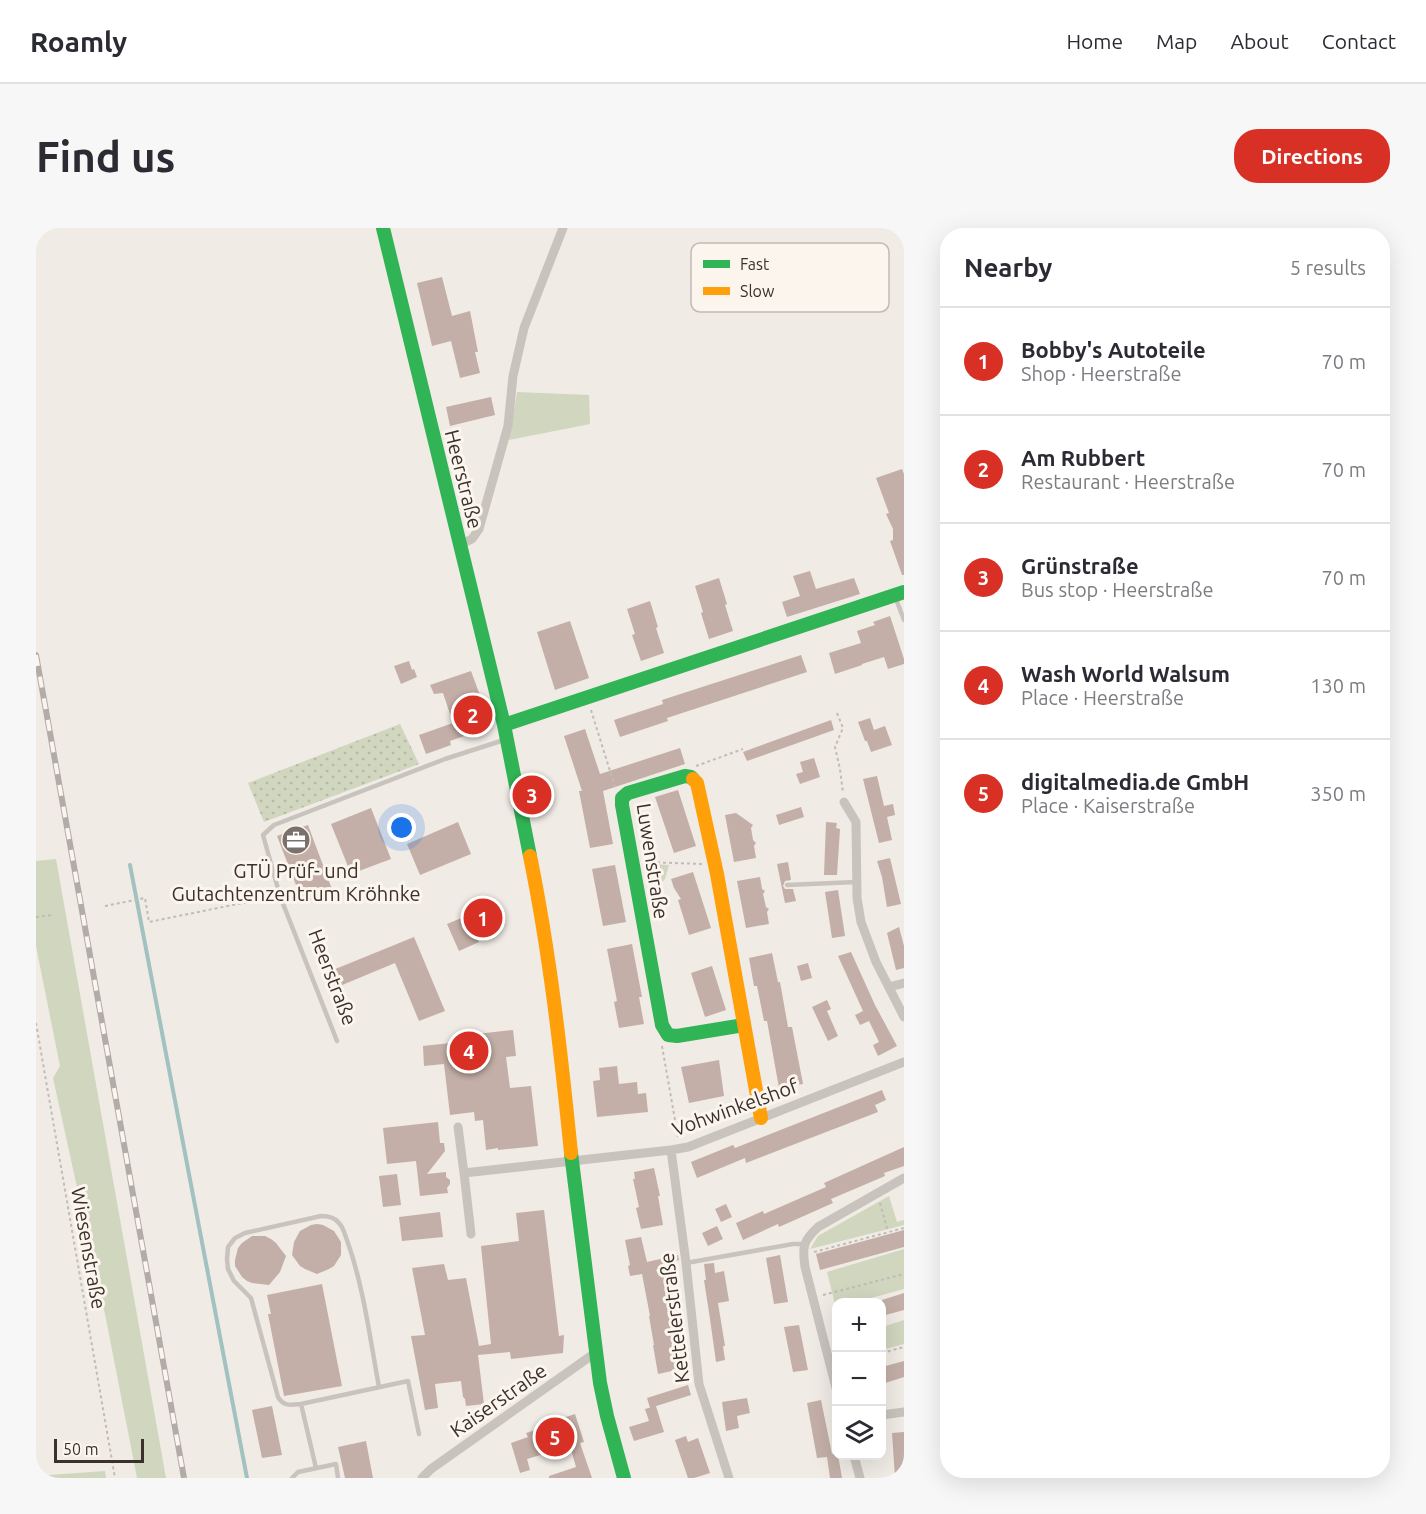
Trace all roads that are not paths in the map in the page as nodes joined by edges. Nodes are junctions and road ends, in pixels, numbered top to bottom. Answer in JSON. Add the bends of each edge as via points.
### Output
{"nodes":[{"id":1,"x":383,"y":228,"type":"edge"},
{"id":2,"x":563,"y":228,"type":"edge"},
{"id":3,"x":459,"y":545,"type":"junction"},
{"id":4,"x":900,"y":594,"type":"edge"},
{"id":5,"x":904,"y":620,"type":"edge"},
{"id":6,"x":505,"y":732,"type":"junction"},
{"id":7,"x":844,"y":802,"type":"road end"},
{"id":8,"x":857,"y":882,"type":"junction"},
{"id":9,"x":787,"y":885,"type":"dead end"},
{"id":10,"x":904,"y":983,"type":"edge"},
{"id":11,"x":889,"y":987,"type":"junction"},
{"id":12,"x":904,"y":1017,"type":"edge"},
{"id":13,"x":744,"y":1025,"type":"junction"},
{"id":14,"x":337,"y":1041,"type":"dead end"},
{"id":15,"x":904,"y":1062,"type":"edge"},
{"id":16,"x":761,"y":1118,"type":"junction"},
{"id":17,"x":458,"y":1127,"type":"dead end"},
{"id":18,"x":676,"y":1149,"type":"junction"},
{"id":19,"x":572,"y":1160,"type":"junction"},
{"id":20,"x":465,"y":1173,"type":"junction"},
{"id":21,"x":904,"y":1178,"type":"edge"},
{"id":22,"x":471,"y":1234,"type":"dead end"},
{"id":23,"x":804,"y":1244,"type":"junction"},
{"id":24,"x":686,"y":1263,"type":"junction"},
{"id":25,"x":595,"y":1353,"type":"junction"},
{"id":26,"x":832,"y":1369,"type":"edge"},
{"id":27,"x":379,"y":1387,"type":"junction"},
{"id":28,"x":301,"y":1404,"type":"junction"},
{"id":29,"x":904,"y":1412,"type":"edge"},
{"id":30,"x":886,"y":1414,"type":"edge"},
{"id":31,"x":419,"y":1434,"type":"dead end"},
{"id":32,"x":855,"y":1460,"type":"edge"},
{"id":33,"x":316,"y":1468,"type":"junction"},
{"id":34,"x":292,"y":1478,"type":"edge"},
{"id":35,"x":338,"y":1478,"type":"edge"},
{"id":36,"x":422,"y":1478,"type":"edge"},
{"id":37,"x":624,"y":1478,"type":"edge"},
{"id":38,"x":729,"y":1478,"type":"edge"},
{"id":39,"x":860,"y":1478,"type":"edge"}],
"edges":[{"from":1,"to":3,"type":"main road","name":"Heerstraße"},
{"from":2,"to":3,"type":"street","via":[[524,328],[513,376],[508,426],[479,529],[472,539]]},
{"from":3,"to":6,"type":"main road","name":"Heerstraße"},
{"from":4,"to":5,"type":"lane"},
{"from":4,"to":6,"type":"main road","via":[[588,698]]},
{"from":6,"to":14,"type":"lane","name":"Heerstraße","via":[[274,825],[263,835],[280,896]]},
{"from":6,"to":19,"type":"main road","name":"Heerstraße","via":[[538,895],[560,1034]]},
{"from":7,"to":8,"type":"street","via":[[856,822]]},
{"from":8,"to":9,"type":"lane"},
{"from":8,"to":11,"type":"street","via":[[861,922]]},
{"from":10,"to":11,"type":"street"},
{"from":11,"to":12,"type":"street"},
{"from":13,"to":13,"type":"main road","name":"Luwenstraße","via":[[697,783],[685,776],[628,793],[622,798],[662,1025],[668,1035],[677,1036]]},
{"from":13,"to":16,"type":"main road"},
{"from":15,"to":16,"type":"street","name":"Vohwinkelshof"},
{"from":16,"to":18,"type":"street","name":"Vohwinkelshof"},
{"from":17,"to":20,"type":"street"},
{"from":18,"to":19,"type":"street","name":"Vohwinkelshof"},
{"from":18,"to":24,"type":"street","name":"Kettelerstraße"},
{"from":19,"to":20,"type":"street"},
{"from":19,"to":25,"type":"main road","name":"Heerstraße"},
{"from":20,"to":22,"type":"street"},
{"from":21,"to":23,"type":"street","via":[[818,1227]]},
{"from":23,"to":24,"type":"lane"},
{"from":23,"to":26,"type":"street","via":[[803,1255]]},
{"from":24,"to":38,"type":"street","name":"Kettelerstraße","via":[[699,1384]]},
{"from":25,"to":36,"type":"street","name":"Kaiserstraße"},
{"from":25,"to":37,"type":"main road","name":"Heerstraße"},
{"from":27,"to":28,"type":"lane"},
{"from":27,"to":28,"type":"lane","via":[[355,1263],[337,1220],[321,1216],[245,1233],[228,1247],[228,1269],[251,1298],[278,1397],[285,1404]]},
{"from":27,"to":31,"type":"lane","via":[[408,1381]]},
{"from":28,"to":33,"type":"lane"},
{"from":29,"to":30,"type":"street"},
{"from":32,"to":39,"type":"street"},
{"from":33,"to":34,"type":"lane","via":[[298,1472]]},
{"from":33,"to":35,"type":"lane","via":[[336,1464]]}]}
